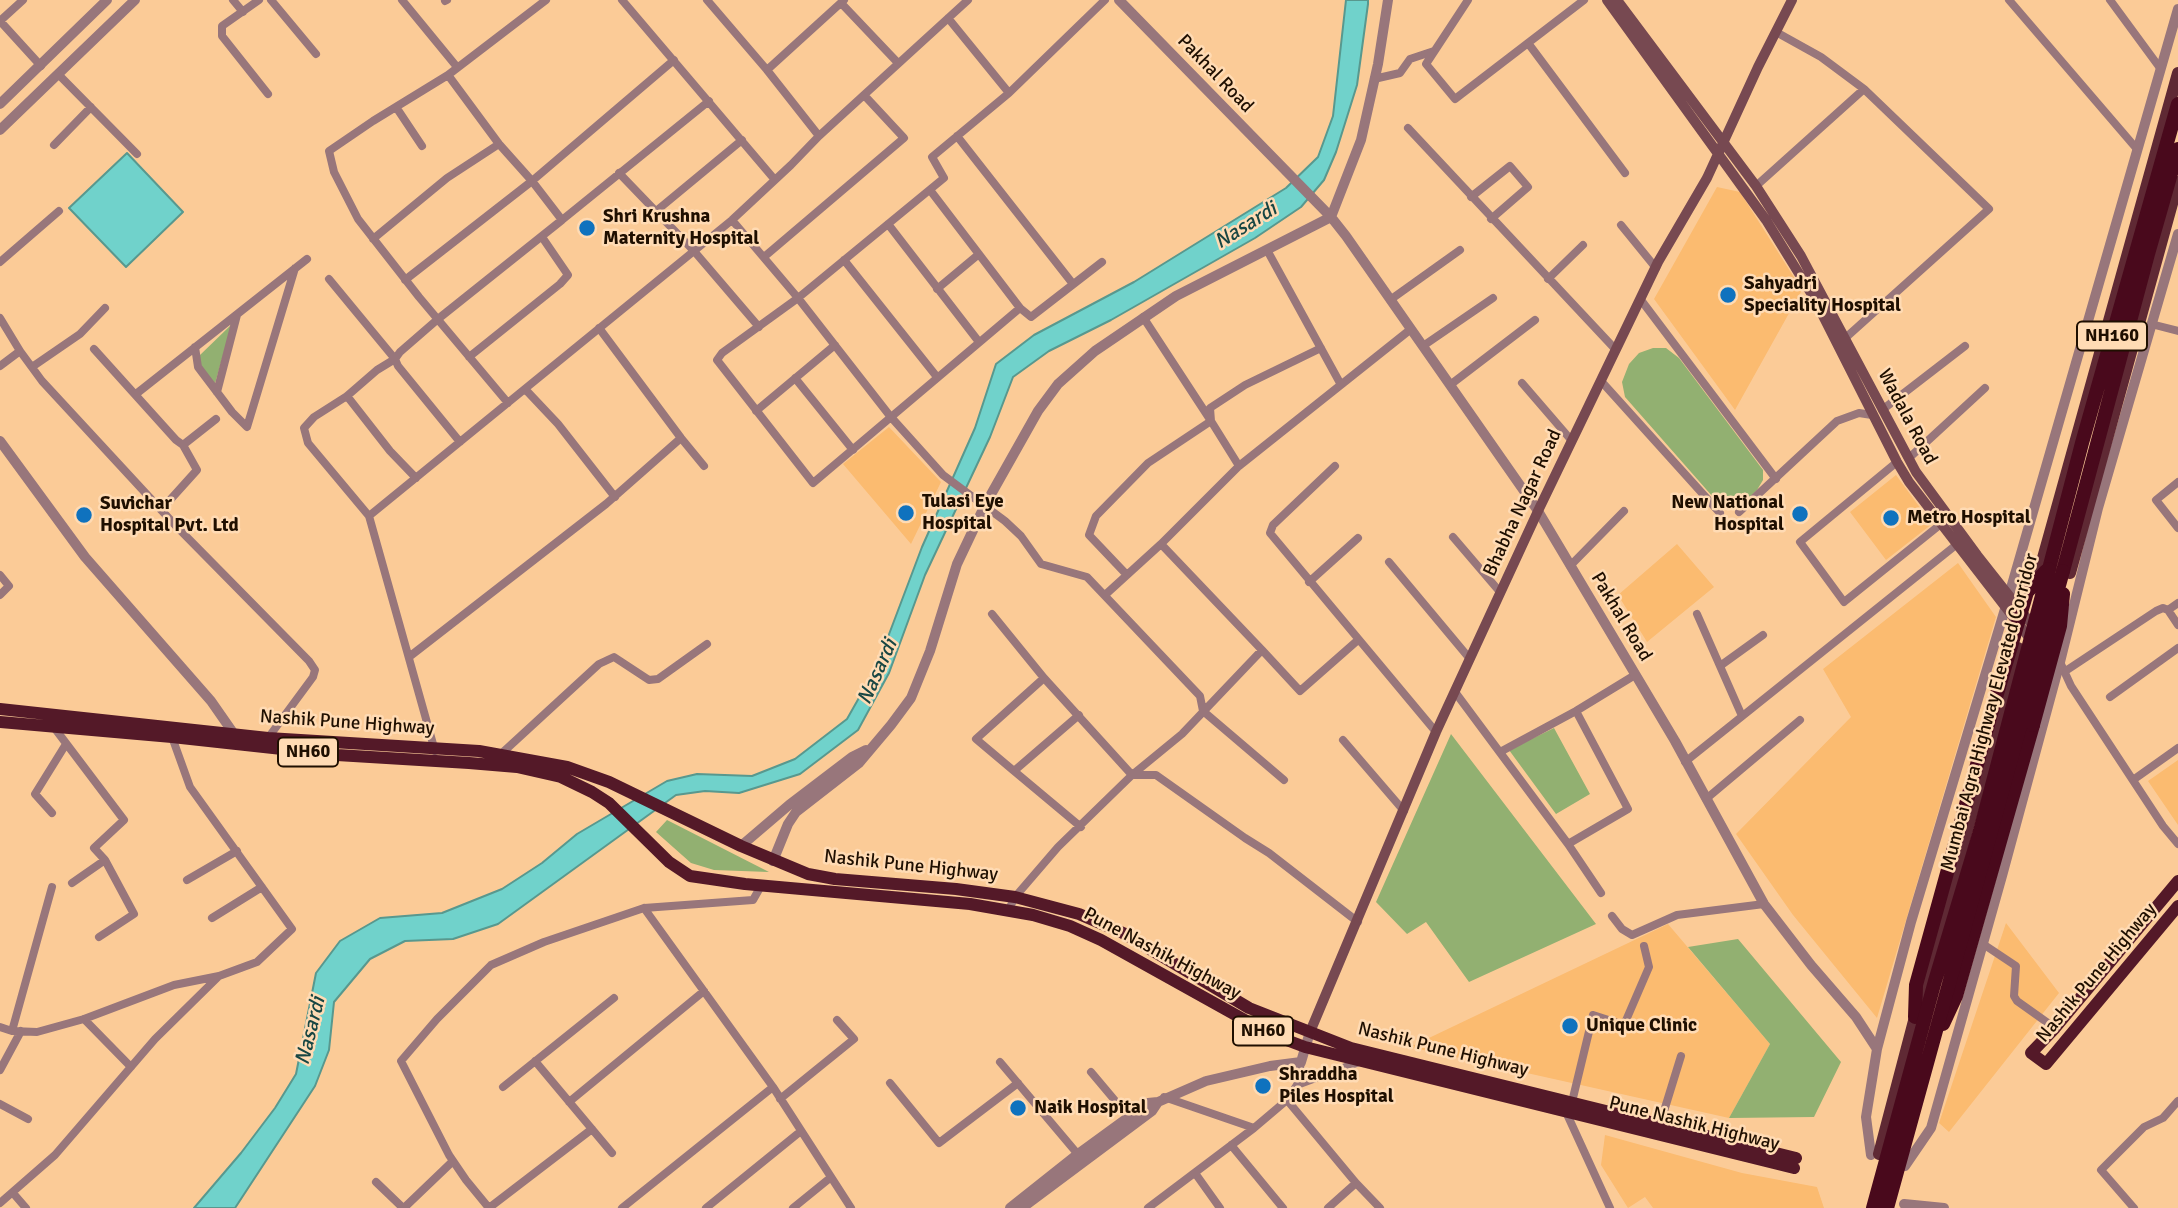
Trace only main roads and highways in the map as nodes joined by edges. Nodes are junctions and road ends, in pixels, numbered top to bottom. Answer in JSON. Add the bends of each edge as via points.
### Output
{"nodes":[{"id":1,"x":1793,"y":0,"type":"edge"},
{"id":2,"x":1615,"y":2,"type":"edge"},
{"id":3,"x":2178,"y":73,"type":"edge"},
{"id":4,"x":2178,"y":104,"type":"edge"},
{"id":5,"x":1721,"y":146,"type":"junction"},
{"id":6,"x":2178,"y":149,"type":"edge"},
{"id":7,"x":2178,"y":182,"type":"edge"},
{"id":8,"x":1841,"y":341,"type":"junction"},
{"id":9,"x":1877,"y":412,"type":"junction"},
{"id":10,"x":2056,"y":570,"type":"junction"},
{"id":11,"x":2026,"y":617,"type":"junction"},
{"id":12,"x":2022,"y":631,"type":"junction"},
{"id":13,"x":2048,"y":652,"type":"junction"},
{"id":14,"x":2060,"y":669,"type":"road end"},
{"id":15,"x":0,"y":709,"type":"edge"},
{"id":16,"x":0,"y":722,"type":"edge"},
{"id":17,"x":268,"y":743,"type":"junction"},
{"id":18,"x":2178,"y":881,"type":"edge"},
{"id":19,"x":745,"y":884,"type":"joint"},
{"id":20,"x":2178,"y":906,"type":"edge"},
{"id":21,"x":1914,"y":1017,"type":"junction"},
{"id":22,"x":1943,"y":1024,"type":"junction"},
{"id":23,"x":1310,"y":1032,"type":"junction"},
{"id":24,"x":1569,"y":1106,"type":"junction"},
{"id":25,"x":1875,"y":1154,"type":"road end"},
{"id":26,"x":1795,"y":1163,"type":"joint"},
{"id":27,"x":1905,"y":1167,"type":"road end"},
{"id":28,"x":1873,"y":1208,"type":"edge"},
{"id":29,"x":1887,"y":1208,"type":"edge"}],
"edges":[{"from":1,"to":5,"type":"main road","name":"Bhabha Nagar Road"},
{"from":2,"to":5,"type":"main road","name":"Wadala Road"},
{"from":3,"to":11,"type":"main road"},
{"from":4,"to":10,"type":"highway","name":"Mumbai Agra Highway Elevated Corridor","number":"NH160","via":[[2082,443]]},
{"from":5,"to":8,"type":"main road","name":"Wadala Road"},
{"from":5,"to":8,"type":"main road","name":"Wadala Road","via":[[1756,186],[1795,246]]},
{"from":5,"to":23,"type":"main road","name":"Bhabha Nagar Road","via":[[1640,300],[1500,592]]},
{"from":6,"to":10,"type":"highway","name":"Mumbai Agra Highway Elevated Corridor","number":"NH160"},
{"from":7,"to":13,"type":"main road"},
{"from":8,"to":9,"type":"main road","name":"Wadala Road"},
{"from":9,"to":11,"type":"main road","name":"Wadala Road","via":[[1916,472]]},
{"from":9,"to":12,"type":"main road","name":"Wadala Road","via":[[1897,462]]},
{"from":10,"to":21,"type":"highway","bridge":true,"via":[[2027,592],[1916,985]]},
{"from":10,"to":22,"type":"highway","bridge":true,"via":[[2060,626],[1956,996]]},
{"from":10,"to":28,"type":"highway","name":"Mumbai Agra Highway Elevated Corridor","bridge":true,"via":[[1931,993]]},
{"from":10,"to":29,"type":"highway","name":"Mumbai Agra Highway Elevated Corridor","bridge":true},
{"from":11,"to":12,"type":"main road"},
{"from":11,"to":13,"type":"main road","name":"Wadala Road"},
{"from":12,"to":13,"type":"main road","name":"Wadala Road"},
{"from":12,"to":21,"type":"main road"},
{"from":13,"to":14,"type":"main road","name":"Wadala Road"},
{"from":13,"to":22,"type":"main road"},
{"from":15,"to":17,"type":"highway","name":"Nashik Pune Highway","number":"NH60","via":[[234,734]]},
{"from":16,"to":17,"type":"highway","name":"Nashik Pune Highway","number":"NH60"},
{"from":17,"to":19,"type":"highway","name":"Nashik Pune Highway","number":"NH60","via":[[337,755],[517,768],[561,777],[609,803],[641,837],[690,876]]},
{"from":17,"to":23,"type":"highway","name":"Nashik Pune Highway","number":"NH60","via":[[434,747],[567,767],[808,874],[1015,897],[1079,914],[1123,933],[1249,1008]]},
{"from":18,"to":20,"type":"highway","name":"Nashik Pune Highway","via":[[2031,1053],[2046,1064]]},
{"from":19,"to":24,"type":"highway","name":"Pune Nashik Highway","number":"NH60","via":[[970,904],[1033,915],[1101,940],[1256,1027],[1305,1047]]},
{"from":21,"to":25,"type":"main road"},
{"from":22,"to":27,"type":"main road"},
{"from":23,"to":24,"type":"highway","name":"Nashik Pune Highway","number":"NH60","via":[[1351,1048]]},
{"from":24,"to":26,"type":"highway","name":"Nashik Pune Highway","number":"NH60","via":[[1660,1124]]},
{"from":24,"to":26,"type":"highway","name":"Pune Nashik Highway","number":"NH60","via":[[1747,1158]]}]}
